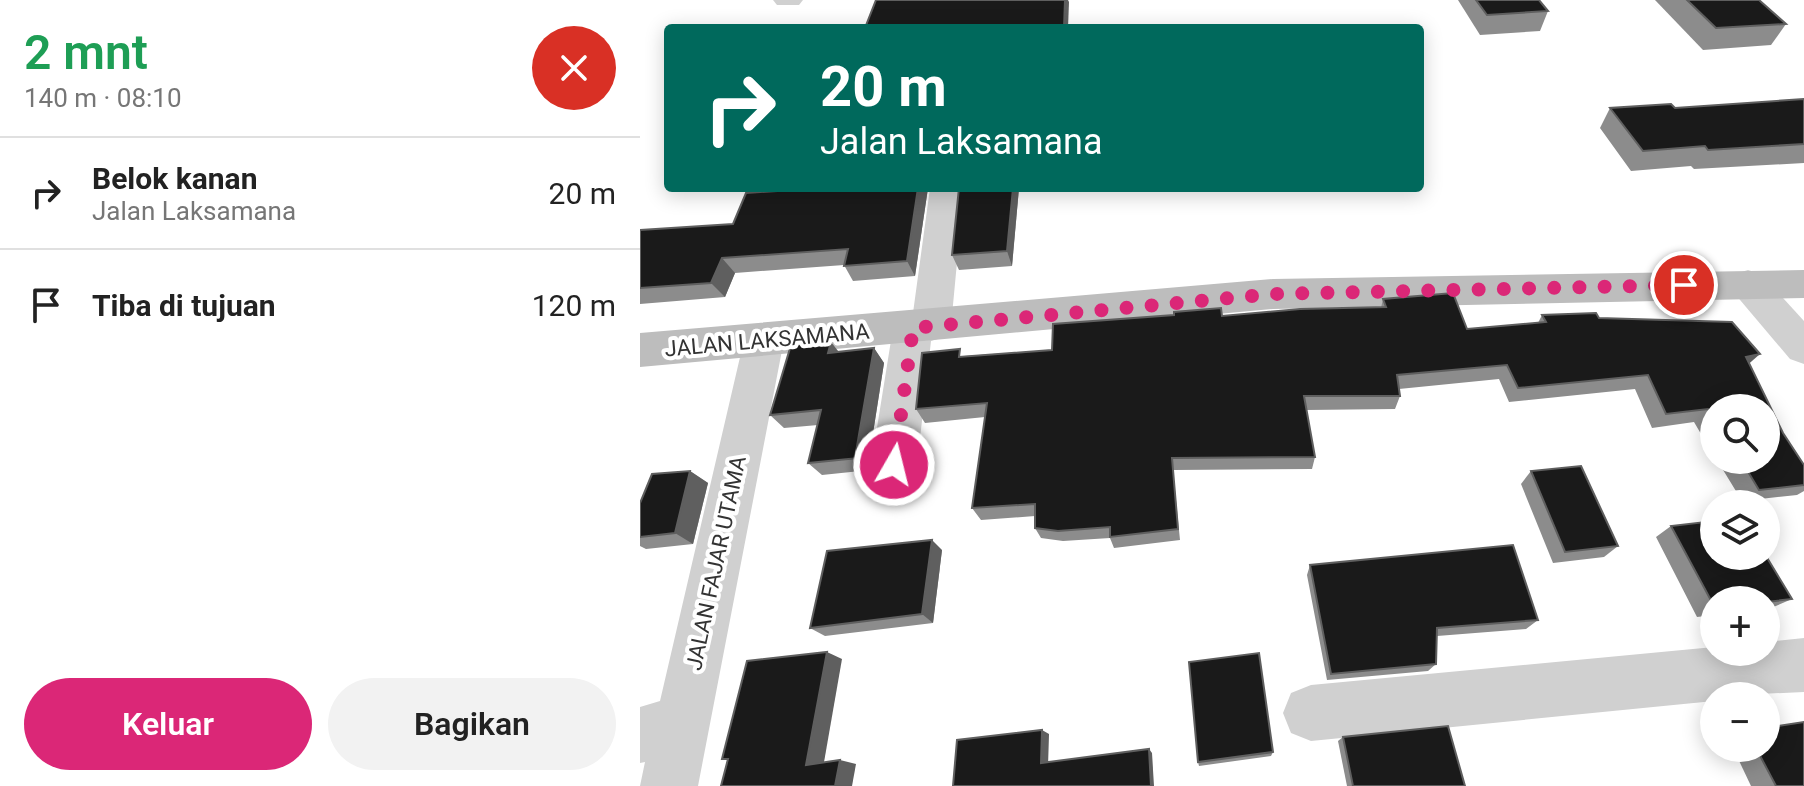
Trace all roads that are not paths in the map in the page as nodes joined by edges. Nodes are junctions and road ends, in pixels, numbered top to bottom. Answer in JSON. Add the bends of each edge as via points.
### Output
{"nodes":[{"id":1,"x":946,"y":192,"type":"edge"},
{"id":2,"x":1748,"y":284,"type":"junction"},
{"id":3,"x":1804,"y":284,"type":"edge"},
{"id":4,"x":922,"y":327,"type":"junction"},
{"id":5,"x":764,"y":340,"type":"junction"},
{"id":6,"x":1804,"y":348,"type":"edge"},
{"id":7,"x":640,"y":350,"type":"edge"},
{"id":8,"x":894,"y":465,"type":"dead end"},
{"id":9,"x":1804,"y":665,"type":"edge"},
{"id":10,"x":1311,"y":713,"type":"dead end"},
{"id":11,"x":661,"y":729,"type":"edge"},
{"id":12,"x":669,"y":786,"type":"edge"}],
"edges":[{"from":1,"to":4,"type":"street"},
{"from":2,"to":3,"type":"main road","name":"JALAN LAKSAMANA"},
{"from":2,"to":4,"type":"main road","name":"JALAN LAKSAMANA","via":[[1273,294]]},
{"from":2,"to":6,"type":"street"},
{"from":4,"to":5,"type":"main road","name":"JALAN LAKSAMANA"},
{"from":4,"to":8,"type":"street"},
{"from":5,"to":7,"type":"main road","name":"JALAN LAKSAMANA"},
{"from":5,"to":11,"type":"street","name":"JALAN FAJAR UTAMA"},
{"from":9,"to":10,"type":"street"},
{"from":11,"to":12,"type":"street","name":"JALAN FAJAR UTAMA"}]}
